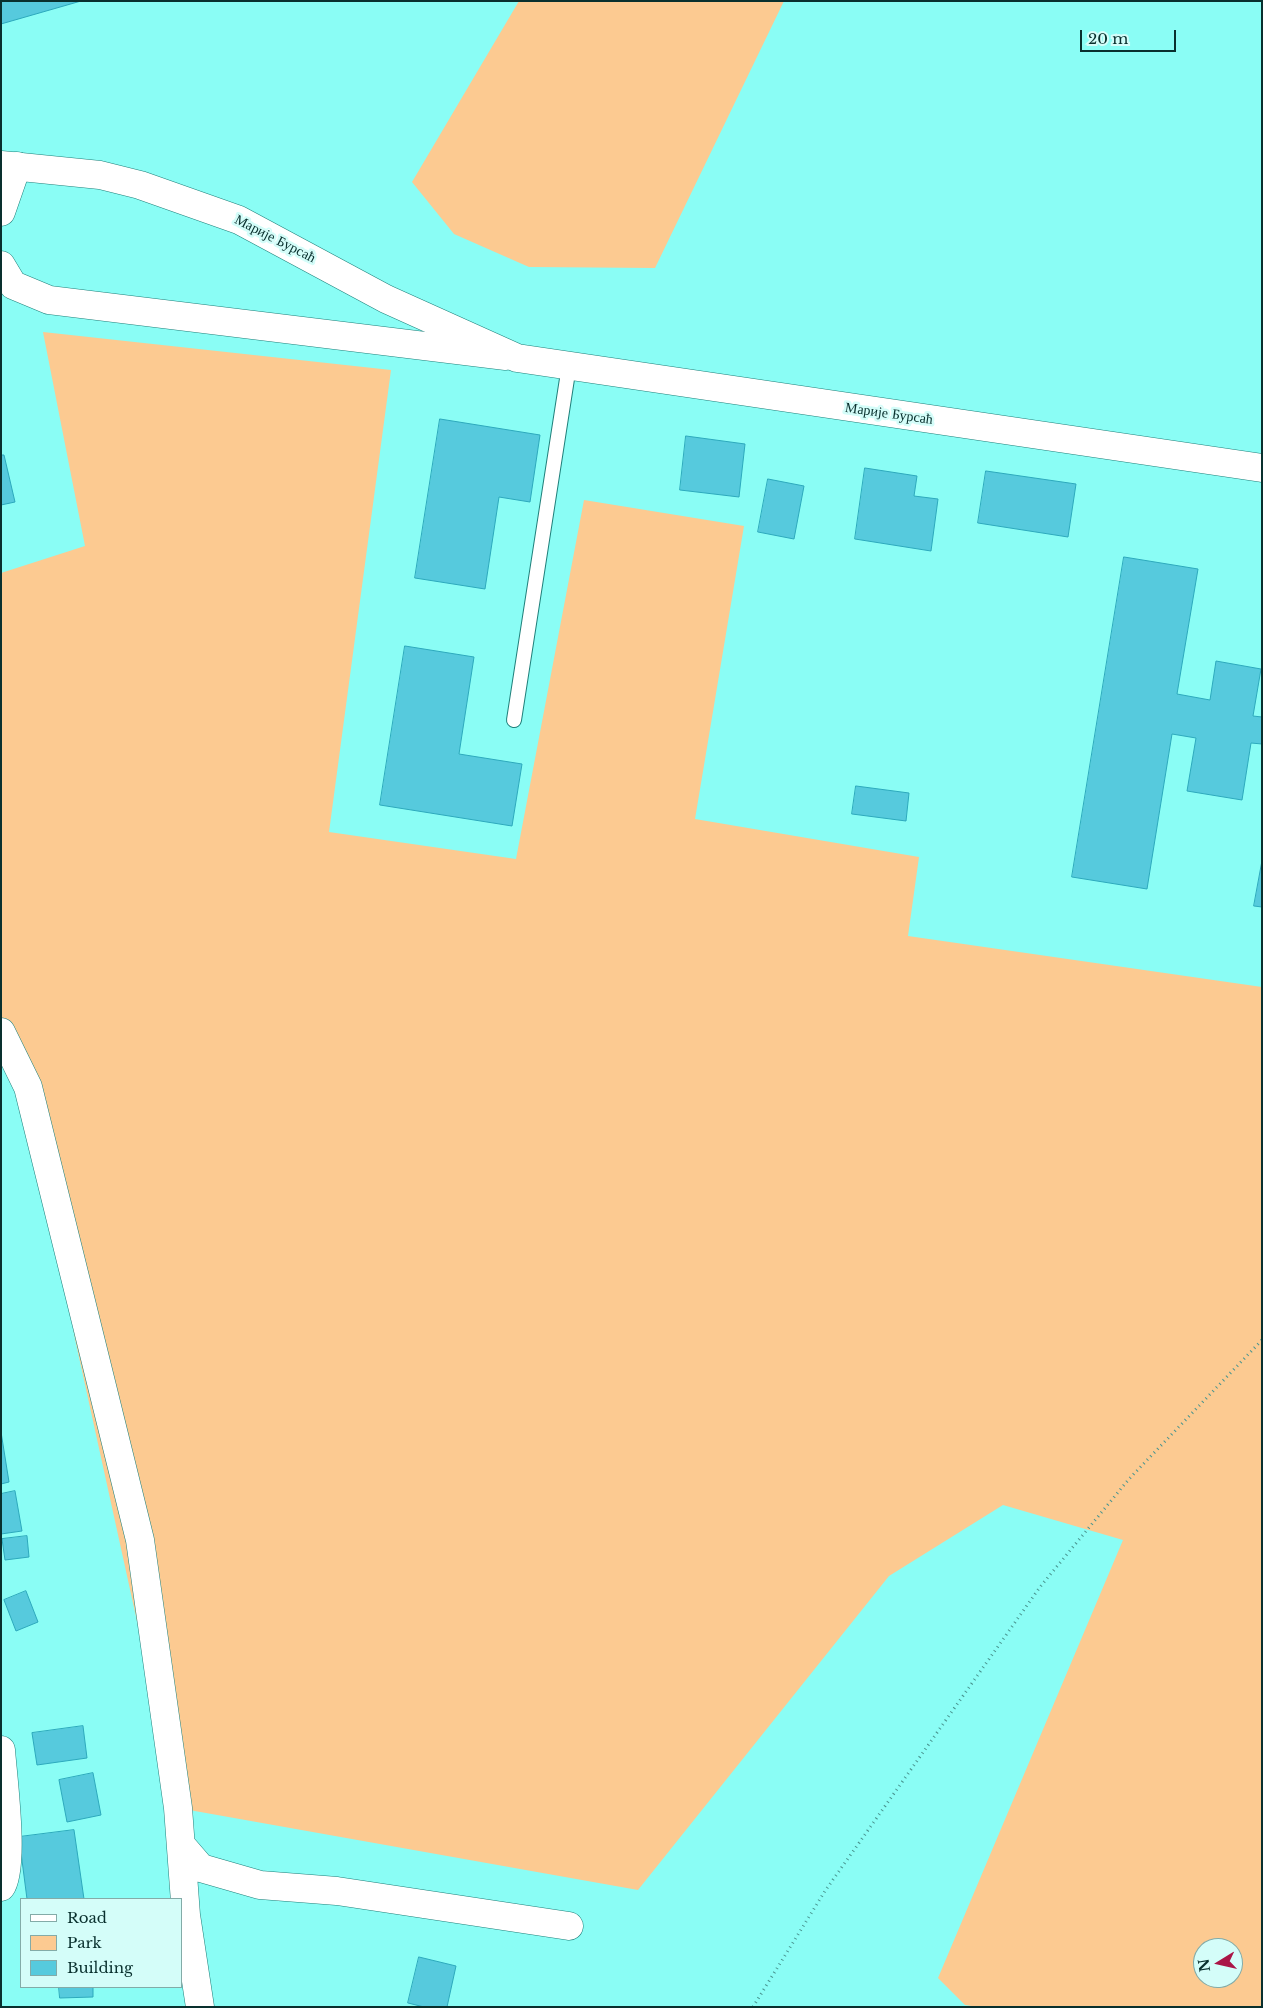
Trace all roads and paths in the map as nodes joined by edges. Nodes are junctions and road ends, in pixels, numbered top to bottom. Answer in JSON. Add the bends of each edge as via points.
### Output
{"nodes":[{"id":1,"x":9,"y":165,"type":"edge"},
{"id":2,"x":1,"y":212,"type":"edge"},
{"id":3,"x":5,"y":278,"type":"edge"},
{"id":4,"x":517,"y":358,"type":"junction"},
{"id":5,"x":569,"y":366,"type":"junction"},
{"id":6,"x":1262,"y":468,"type":"edge"},
{"id":7,"x":514,"y":720,"type":"dead end"},
{"id":8,"x":1,"y":1032,"type":"edge"},
{"id":9,"x":1262,"y":1340,"type":"edge"},
{"id":10,"x":1,"y":1750,"type":"edge"},
{"id":11,"x":182,"y":1846,"type":"junction"},
{"id":12,"x":1,"y":1887,"type":"edge"},
{"id":13,"x":570,"y":1926,"type":"dead end"},
{"id":14,"x":200,"y":2007,"type":"edge"},
{"id":15,"x":753,"y":2007,"type":"edge"}],
"edges":[{"from":1,"to":2,"type":"street","name":"Марије Бурсаћ"},
{"from":1,"to":4,"type":"street","name":"Марије Бурсаћ","via":[[116,179],[239,220],[386,299]]},
{"from":3,"to":4,"type":"street","name":"Марије Бурсаћ","via":[[49,300]]},
{"from":4,"to":5,"type":"street","name":"Марије Бурсаћ"},
{"from":5,"to":6,"type":"street","name":"Марије Бурсаћ"},
{"from":5,"to":7,"type":"lane"},
{"from":8,"to":11,"type":"street","via":[[28,1087],[140,1540]]},
{"from":9,"to":15,"type":"path","via":[[1129,1479],[1040,1587],[825,1891]]},
{"from":10,"to":12,"type":"street","via":[[8,1853],[6,1881]]},
{"from":11,"to":13,"type":"street","via":[[201,1868],[260,1885],[337,1891]]},
{"from":11,"to":14,"type":"street","via":[[186,1915]]}]}
